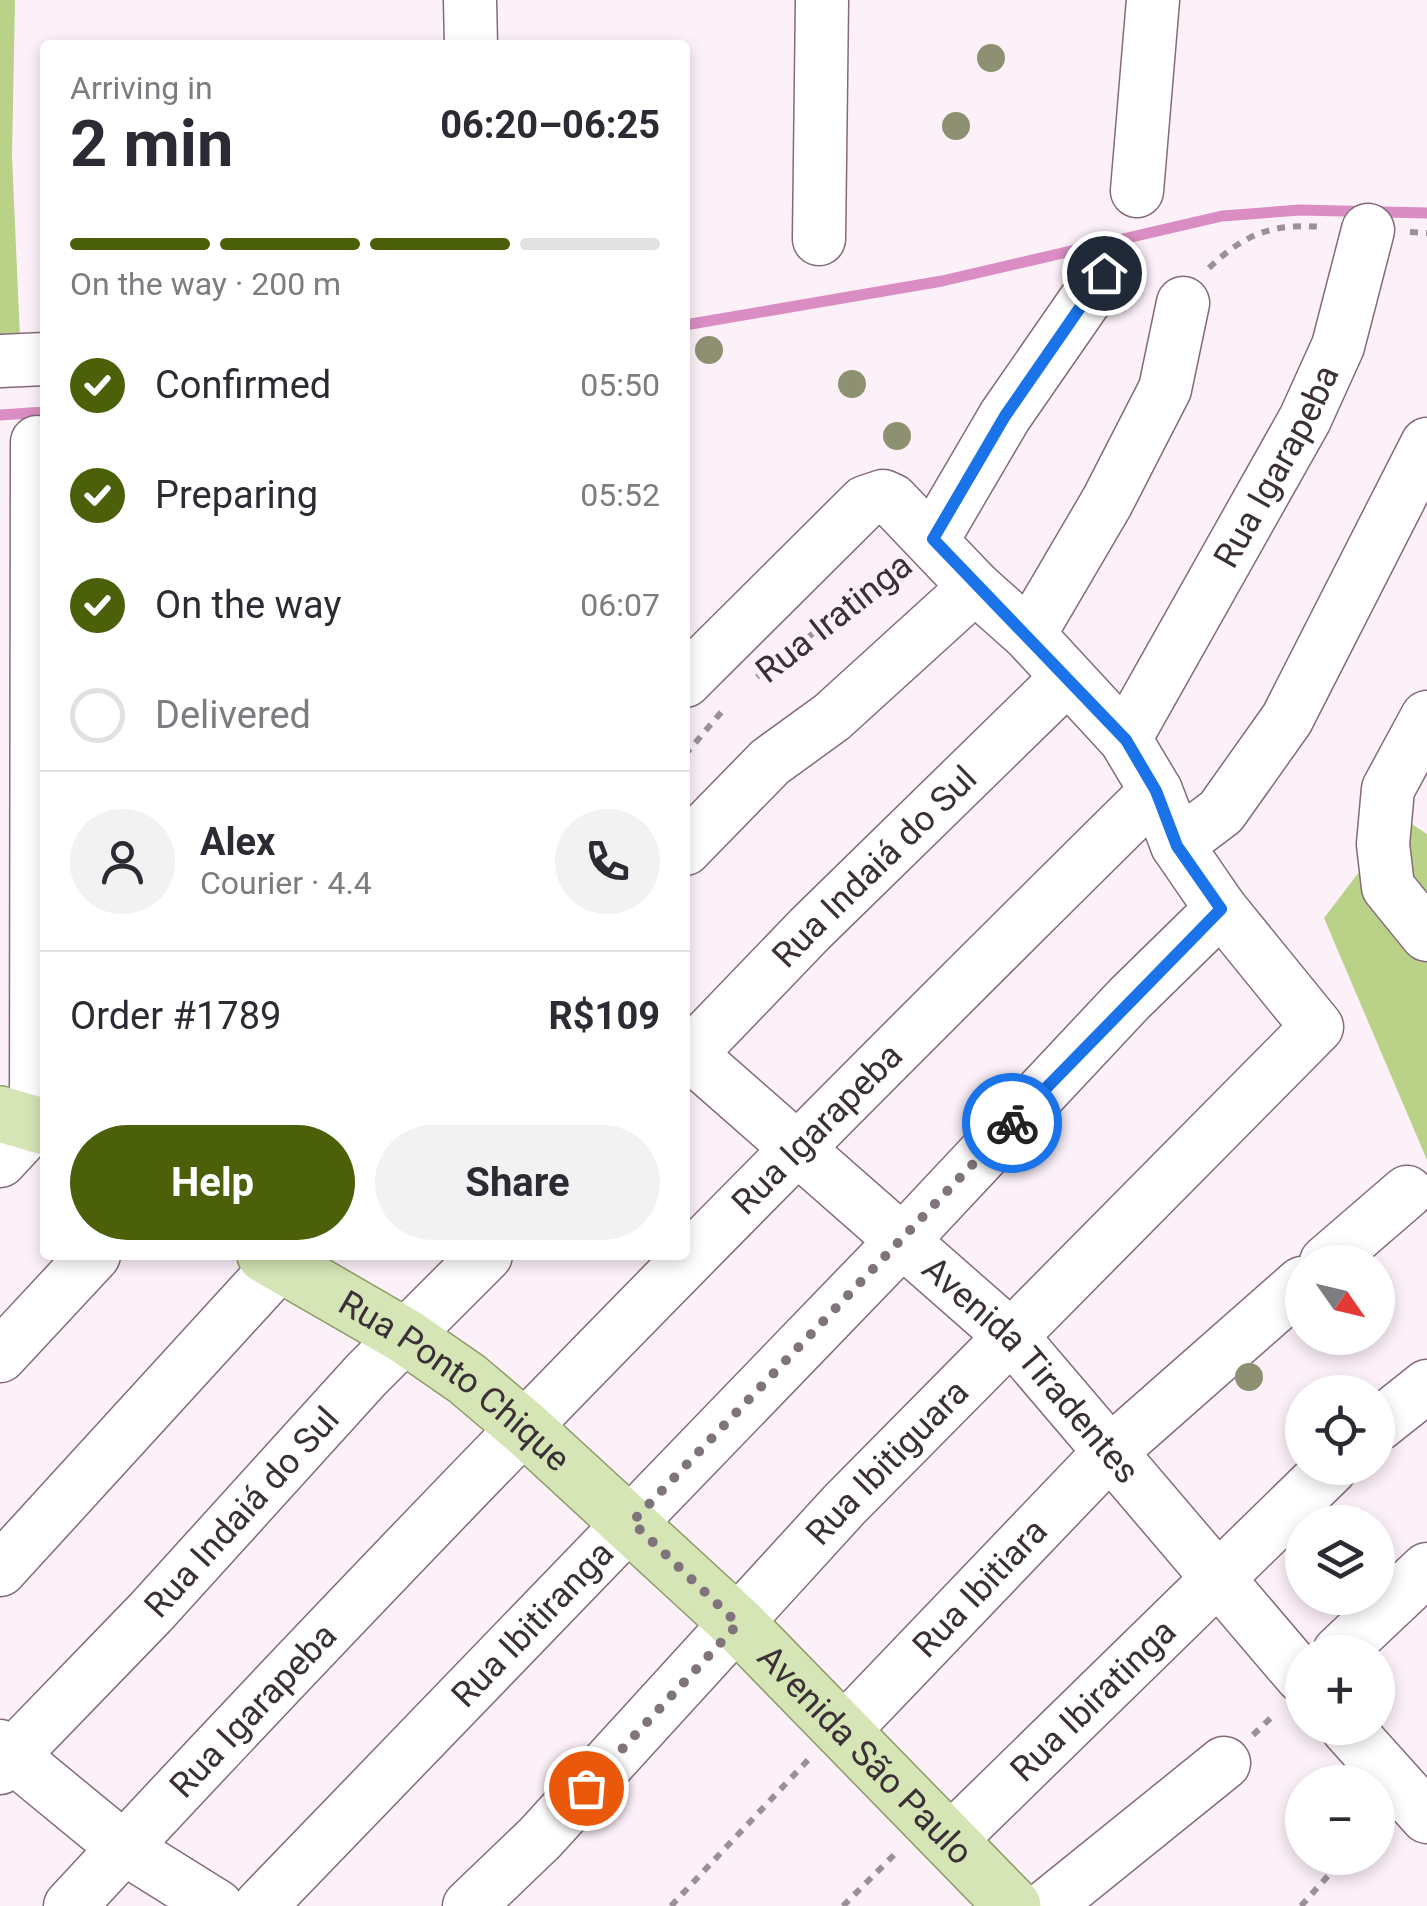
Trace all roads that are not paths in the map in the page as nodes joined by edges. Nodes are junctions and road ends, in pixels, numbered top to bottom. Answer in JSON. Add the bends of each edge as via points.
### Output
{"nodes":[{"id":1,"x":470,"y":0,"type":"edge"},
{"id":2,"x":822,"y":0,"type":"edge"},
{"id":3,"x":1153,"y":0,"type":"edge"},
{"id":4,"x":471,"y":40,"type":"edge"},
{"id":5,"x":1136,"y":191,"type":"dead end"},
{"id":6,"x":1368,"y":230,"type":"road end"},
{"id":7,"x":819,"y":239,"type":"dead end"},
{"id":8,"x":1104,"y":273,"type":"dead end"},
{"id":9,"x":1183,"y":303,"type":"road end"},
{"id":10,"x":40,"y":359,"type":"edge"},
{"id":11,"x":0,"y":360,"type":"edge"},
{"id":12,"x":27,"y":442,"type":"edge"},
{"id":13,"x":1427,"y":444,"type":"edge"},
{"id":14,"x":933,"y":539,"type":"junction"},
{"id":15,"x":975,"y":587,"type":"junction"},
{"id":16,"x":1029,"y":635,"type":"junction"},
{"id":17,"x":690,"y":676,"type":"edge"},
{"id":18,"x":1066,"y":679,"type":"junction"},
{"id":19,"x":1427,"y":718,"type":"edge"},
{"id":20,"x":1126,"y":740,"type":"junction"},
{"id":21,"x":1156,"y":791,"type":"junction"},
{"id":22,"x":690,"y":844,"type":"edge"},
{"id":23,"x":1177,"y":846,"type":"junction"},
{"id":24,"x":1221,"y":909,"type":"junction"},
{"id":25,"x":1427,"y":935,"type":"edge"},
{"id":26,"x":690,"y":1050,"type":"edge"},
{"id":27,"x":690,"y":1057,"type":"edge"},
{"id":28,"x":20,"y":1131,"type":"edge"},
{"id":29,"x":794,"y":1148,"type":"junction"},
{"id":30,"x":1407,"y":1192,"type":"dead end"},
{"id":31,"x":903,"y":1240,"type":"junction"},
{"id":32,"x":1346,"y":1245,"type":"edge"},
{"id":33,"x":690,"y":1257,"type":"edge"},
{"id":34,"x":89,"y":1260,"type":"edge"},
{"id":35,"x":275,"y":1260,"type":"edge"},
{"id":36,"x":280,"y":1260,"type":"edge"},
{"id":37,"x":481,"y":1260,"type":"edge"},
{"id":38,"x":687,"y":1260,"type":"edge"},
{"id":39,"x":1285,"y":1298,"type":"edge"},
{"id":40,"x":405,"y":1336,"type":"junction"},
{"id":41,"x":1013,"y":1338,"type":"junction"},
{"id":42,"x":0,"y":1356,"type":"edge"},
{"id":43,"x":1427,"y":1386,"type":"edge"},
{"id":44,"x":1395,"y":1411,"type":"edge"},
{"id":45,"x":526,"y":1429,"type":"junction"},
{"id":46,"x":1109,"y":1453,"type":"junction"},
{"id":47,"x":1313,"y":1485,"type":"edge"},
{"id":48,"x":632,"y":1522,"type":"junction"},
{"id":49,"x":1427,"y":1569,"type":"edge"},
{"id":50,"x":0,"y":1570,"type":"edge"},
{"id":51,"x":1214,"y":1577,"type":"junction"},
{"id":52,"x":738,"y":1624,"type":"junction"},
{"id":53,"x":1357,"y":1635,"type":"edge"},
{"id":54,"x":1285,"y":1674,"type":"edge"},
{"id":55,"x":843,"y":1730,"type":"junction"},
{"id":56,"x":1362,"y":1745,"type":"edge"},
{"id":57,"x":4,"y":1756,"type":"edge"},
{"id":58,"x":1224,"y":1763,"type":"road end"},
{"id":59,"x":1427,"y":1817,"type":"edge"},
{"id":60,"x":950,"y":1840,"type":"junction"},
{"id":61,"x":124,"y":1848,"type":"junction"},
{"id":62,"x":70,"y":1906,"type":"edge"},
{"id":63,"x":217,"y":1906,"type":"edge"},
{"id":64,"x":260,"y":1906,"type":"edge"},
{"id":65,"x":468,"y":1906,"type":"edge"},
{"id":66,"x":1013,"y":1906,"type":"edge"},
{"id":67,"x":1047,"y":1906,"type":"edge"}],
"edges":[{"from":1,"to":4,"type":"street"},
{"from":2,"to":7,"type":"street"},
{"from":3,"to":5,"type":"street"},
{"from":6,"to":20,"type":"street","name":"Rua Igarapeba","via":[[1338,346],[1305,419]]},
{"from":8,"to":14,"type":"street","name":"Rua Iratinga","via":[[1005,416]]},
{"from":9,"to":16,"type":"street","via":[[1165,388]]},
{"from":10,"to":11,"type":"street"},
{"from":12,"to":28,"type":"street"},
{"from":13,"to":23,"type":"street","via":[[1286,718],[1221,812]]},
{"from":14,"to":15,"type":"street"},
{"from":14,"to":17,"type":"street","via":[[892,500],[865,502]]},
{"from":15,"to":16,"type":"street"},
{"from":15,"to":22,"type":"street","name":"Rua Iratinga","via":[[832,717],[770,762]]},
{"from":16,"to":18,"type":"street"},
{"from":18,"to":20,"type":"street"},
{"from":18,"to":26,"type":"street","name":"Rua Indaiá do Sul"},
{"from":19,"to":25,"type":"street","via":[[1388,789],[1383,844],[1388,887]]},
{"from":20,"to":21,"type":"street"},
{"from":21,"to":23,"type":"street"},
{"from":21,"to":29,"type":"street","name":"Rua Igarapeba"},
{"from":23,"to":24,"type":"street"},
{"from":24,"to":31,"type":"street","name":"Rua Ibitiranga"},
{"from":24,"to":41,"type":"street","name":"Rua Ibitiguara","via":[[1316,1023],[1316,1032]]},
{"from":27,"to":29,"type":"street","name":"Avenida Tiradentes"},
{"from":29,"to":31,"type":"street","name":"Avenida Tiradentes"},
{"from":29,"to":33,"type":"street","name":"Rua Igarapeba"},
{"from":30,"to":32,"type":"street"},
{"from":31,"to":41,"type":"street","name":"Avenida Tiradentes"},
{"from":31,"to":48,"type":"street","name":"Rua Ibitiranga"},
{"from":34,"to":42,"type":"street"},
{"from":35,"to":50,"type":"street"},
{"from":36,"to":40,"type":"main road","name":"Rua Ponto Chique"},
{"from":37,"to":40,"type":"street","name":"Rua Indaiá do Sul"},
{"from":38,"to":45,"type":"street","name":"Rua Igarapeba"},
{"from":39,"to":46,"type":"street","name":"Rua Ibitiara"},
{"from":40,"to":45,"type":"main road","name":"Rua Ponto Chique"},
{"from":40,"to":57,"type":"street","name":"Rua Indaiá do Sul","via":[[151,1612]]},
{"from":41,"to":46,"type":"street","name":"Avenida Tiradentes"},
{"from":41,"to":52,"type":"street","name":"Rua Ibitiguara","via":[[844,1505]]},
{"from":43,"to":44,"type":"street"},
{"from":45,"to":48,"type":"main road","name":"Rua Ponto Chique"},
{"from":45,"to":61,"type":"street","name":"Rua Igarapeba"},
{"from":46,"to":51,"type":"street","name":"Avenida Tiradentes"},
{"from":46,"to":55,"type":"street","name":"Rua Ibitiara"},
{"from":47,"to":51,"type":"street","name":"Rua Ibiratinga"},
{"from":48,"to":52,"type":"main road","name":"Avenida São Paulo"},
{"from":48,"to":64,"type":"street","name":"Rua Ibitiranga"},
{"from":49,"to":53,"type":"street"},
{"from":51,"to":54,"type":"street","name":"Avenida Tiradentes"},
{"from":51,"to":60,"type":"street","name":"Rua Ibiratinga"},
{"from":52,"to":55,"type":"main road","name":"Avenida São Paulo"},
{"from":52,"to":65,"type":"street","name":"Rua Ibitiguara"},
{"from":55,"to":60,"type":"main road","name":"Avenida São Paulo"},
{"from":56,"to":59,"type":"street"},
{"from":57,"to":61,"type":"street"},
{"from":58,"to":67,"type":"street"},
{"from":60,"to":66,"type":"main road","name":"Avenida São Paulo"},
{"from":61,"to":62,"type":"street","name":"Rua Igarapeba"},
{"from":61,"to":63,"type":"street"}]}
